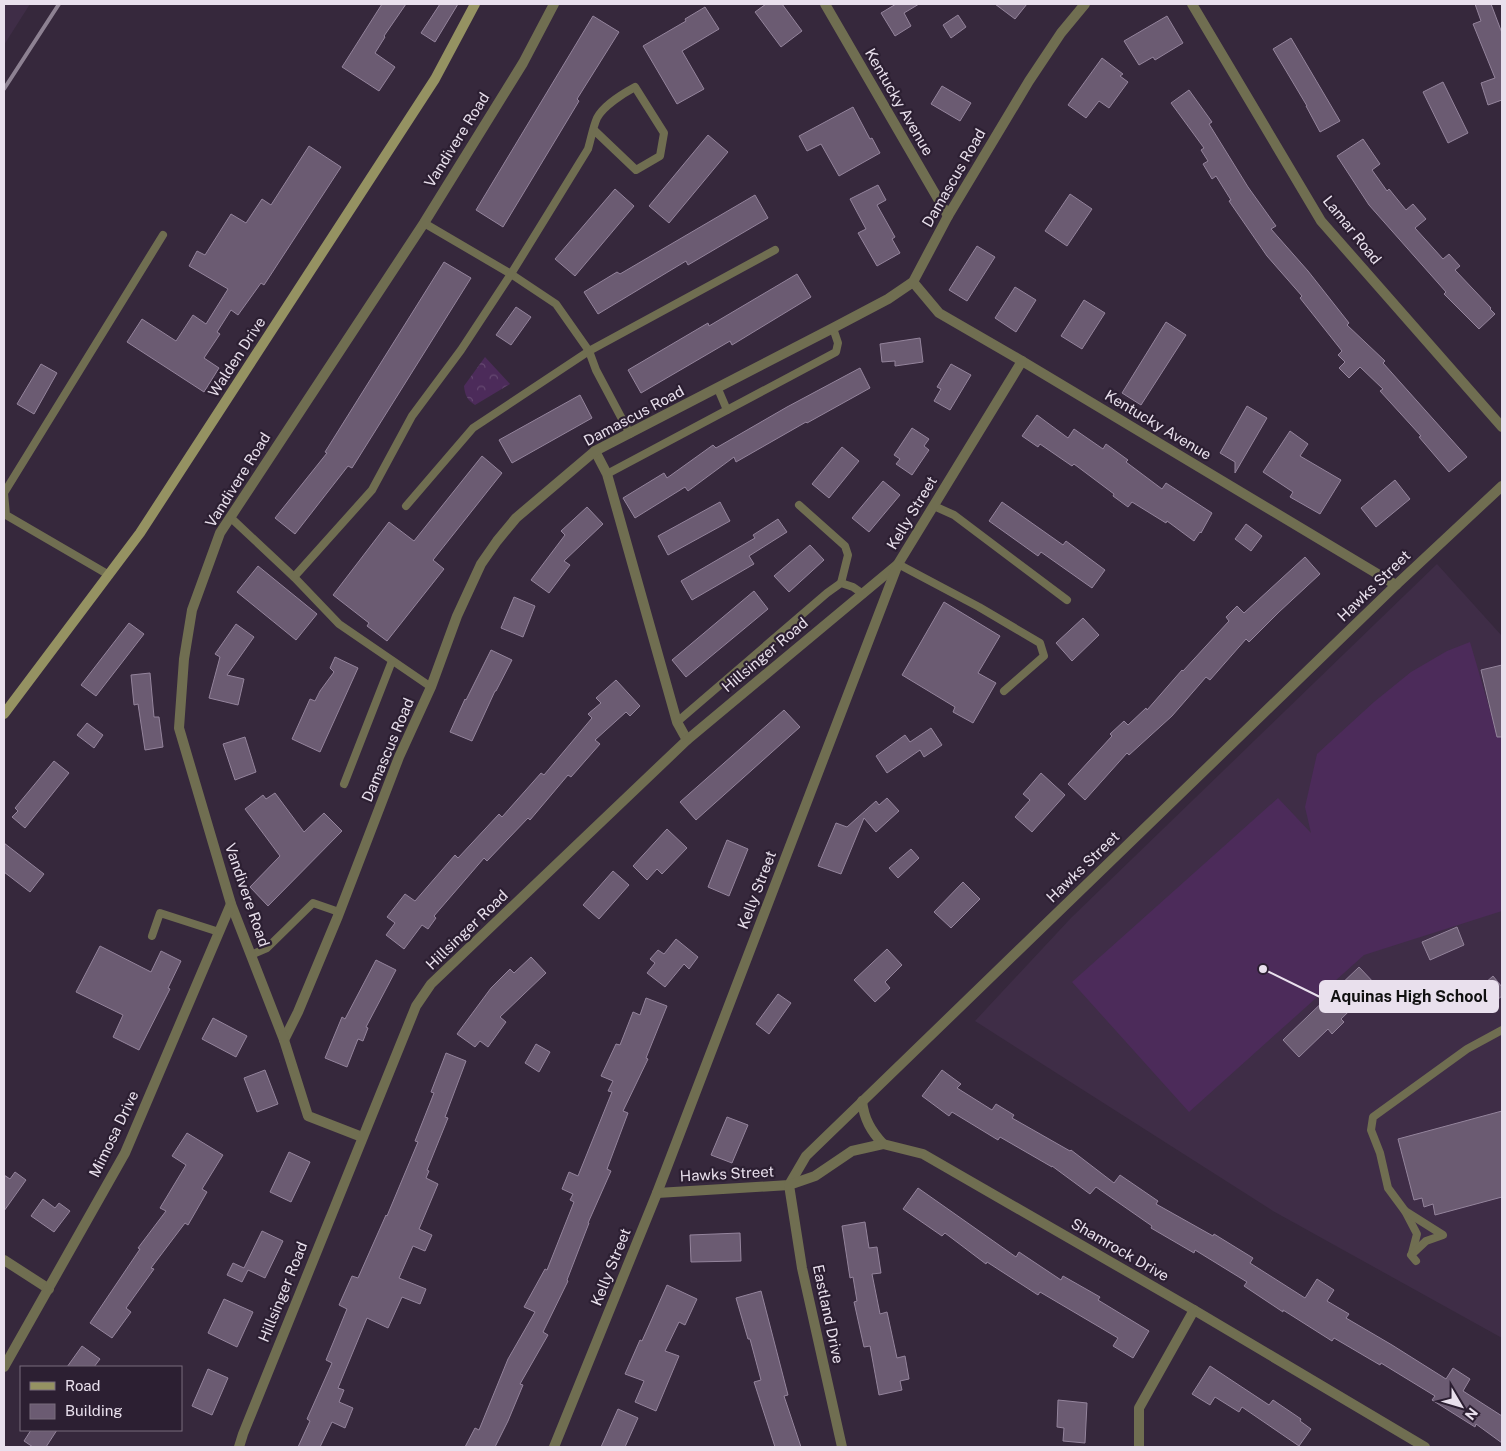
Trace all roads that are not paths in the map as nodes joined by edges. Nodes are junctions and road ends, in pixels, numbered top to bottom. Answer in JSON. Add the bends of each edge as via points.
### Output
{"nodes":[{"id":1,"x":475,"y":4,"type":"edge"},
{"id":2,"x":554,"y":4,"type":"edge"},
{"id":3,"x":824,"y":4,"type":"edge"},
{"id":4,"x":1085,"y":4,"type":"edge"},
{"id":5,"x":1192,"y":4,"type":"edge"},
{"id":6,"x":594,"y":130,"type":"junction"},
{"id":7,"x":948,"y":216,"type":"junction"},
{"id":8,"x":424,"y":223,"type":"junction"},
{"id":9,"x":163,"y":235,"type":"dead end"},
{"id":10,"x":775,"y":250,"type":"dead end"},
{"id":11,"x":512,"y":274,"type":"junction"},
{"id":12,"x":913,"y":282,"type":"junction"},
{"id":13,"x":833,"y":328,"type":"junction"},
{"id":14,"x":588,"y":351,"type":"junction"},
{"id":15,"x":1022,"y":361,"type":"junction"},
{"id":16,"x":718,"y":389,"type":"junction"},
{"id":17,"x":728,"y":410,"type":"junction"},
{"id":18,"x":1502,"y":427,"type":"edge"},
{"id":19,"x":630,"y":434,"type":"junction"},
{"id":20,"x":595,"y":451,"type":"junction"},
{"id":21,"x":607,"y":474,"type":"junction"},
{"id":22,"x":1502,"y":486,"type":"edge"},
{"id":23,"x":798,"y":505,"type":"dead end"},
{"id":24,"x":406,"y":506,"type":"dead end"},
{"id":25,"x":934,"y":506,"type":"junction"},
{"id":26,"x":5,"y":515,"type":"edge"},
{"id":27,"x":230,"y":517,"type":"junction"},
{"id":28,"x":898,"y":564,"type":"junction"},
{"id":29,"x":109,"y":575,"type":"junction"},
{"id":30,"x":294,"y":577,"type":"junction"},
{"id":31,"x":841,"y":583,"type":"junction"},
{"id":32,"x":1396,"y":585,"type":"junction"},
{"id":33,"x":863,"y":594,"type":"junction"},
{"id":34,"x":1067,"y":600,"type":"dead end"},
{"id":35,"x":392,"y":661,"type":"junction"},
{"id":36,"x":431,"y":687,"type":"junction"},
{"id":37,"x":1004,"y":691,"type":"dead end"},
{"id":38,"x":4,"y":714,"type":"edge"},
{"id":39,"x":677,"y":722,"type":"junction"},
{"id":40,"x":687,"y":740,"type":"junction"},
{"id":41,"x":344,"y":784,"type":"dead end"},
{"id":42,"x":231,"y":904,"type":"junction"},
{"id":43,"x":339,"y":912,"type":"junction"},
{"id":44,"x":219,"y":932,"type":"junction"},
{"id":45,"x":152,"y":936,"type":"dead end"},
{"id":46,"x":251,"y":955,"type":"junction"},
{"id":47,"x":1502,"y":1030,"type":"edge"},
{"id":48,"x":284,"y":1040,"type":"junction"},
{"id":49,"x":862,"y":1101,"type":"junction"},
{"id":50,"x":362,"y":1137,"type":"junction"},
{"id":51,"x":883,"y":1144,"type":"junction"},
{"id":52,"x":789,"y":1185,"type":"junction"},
{"id":53,"x":657,"y":1193,"type":"junction"},
{"id":54,"x":1405,"y":1211,"type":"junction"},
{"id":55,"x":4,"y":1260,"type":"edge"},
{"id":56,"x":49,"y":1289,"type":"junction"},
{"id":57,"x":1194,"y":1310,"type":"junction"},
{"id":58,"x":4,"y":1367,"type":"edge"},
{"id":59,"x":239,"y":1447,"type":"edge"},
{"id":60,"x":554,"y":1447,"type":"edge"},
{"id":61,"x":842,"y":1447,"type":"edge"},
{"id":62,"x":1139,"y":1447,"type":"edge"},
{"id":63,"x":1425,"y":1447,"type":"edge"}],
"edges":[{"from":1,"to":29,"type":"street","name":"Walden Drive","via":[[430,87],[140,533]]},
{"from":2,"to":8,"type":"street","name":"Vandivere Road","via":[[523,63]]},
{"from":3,"to":7,"type":"street","name":"Kentucky Avenue"},
{"from":4,"to":7,"type":"street","name":"Damascus Road","via":[[1029,81]]},
{"from":5,"to":18,"type":"street","name":"Lamar Road","via":[[1321,221]]},
{"from":6,"to":6,"type":"lane","via":[[636,170],[660,156],[664,133],[635,87],[620,95],[598,117]]},
{"from":6,"to":11,"type":"lane","via":[[588,149]]},
{"from":7,"to":12,"type":"street","name":"Damascus Road"},
{"from":8,"to":11,"type":"lane"},
{"from":8,"to":27,"type":"street","name":"Vandivere Road"},
{"from":9,"to":26,"type":"lane","via":[[4,493]]},
{"from":10,"to":14,"type":"lane"},
{"from":11,"to":14,"type":"lane","via":[[556,304]]},
{"from":11,"to":30,"type":"lane","via":[[412,416],[372,490]]},
{"from":12,"to":13,"type":"street","name":"Damascus Road"},
{"from":12,"to":15,"type":"street","name":"Kentucky Avenue","via":[[939,313]]},
{"from":13,"to":16,"type":"street","name":"Damascus Road"},
{"from":13,"to":17,"type":"lane","via":[[838,343],[836,352]]},
{"from":14,"to":19,"type":"lane"},
{"from":14,"to":24,"type":"lane","via":[[473,428]]},
{"from":15,"to":25,"type":"street","name":"Kelly Street"},
{"from":15,"to":32,"type":"street","name":"Kentucky Avenue"},
{"from":16,"to":17,"type":"lane"},
{"from":16,"to":19,"type":"street","name":"Damascus Road"},
{"from":17,"to":21,"type":"lane"},
{"from":19,"to":20,"type":"street","name":"Damascus Road"},
{"from":20,"to":21,"type":"street"},
{"from":20,"to":36,"type":"street","name":"Damascus Road","via":[[516,518],[481,564],[456,616]]},
{"from":21,"to":39,"type":"street"},
{"from":22,"to":32,"type":"street","name":"Hawks Street"},
{"from":23,"to":31,"type":"lane","via":[[844,546],[848,555]]},
{"from":25,"to":28,"type":"street","name":"Kelly Street"},
{"from":25,"to":34,"type":"lane","via":[[954,516]]},
{"from":26,"to":29,"type":"lane"},
{"from":27,"to":30,"type":"lane"},
{"from":27,"to":42,"type":"street","name":"Vandivere Road","via":[[220,533],[192,610],[179,728]]},
{"from":28,"to":33,"type":"street","name":"Hillsinger Road"},
{"from":28,"to":37,"type":"lane","via":[[1040,643],[1044,656]]},
{"from":28,"to":53,"type":"street","name":"Kelly Street"},
{"from":29,"to":38,"type":"street","name":"Walden Drive"},
{"from":30,"to":35,"type":"lane","via":[[339,624]]},
{"from":31,"to":33,"type":"lane"},
{"from":31,"to":39,"type":"lane"},
{"from":32,"to":49,"type":"street","name":"Hawks Street"},
{"from":33,"to":40,"type":"street","name":"Hillsinger Road"},
{"from":35,"to":36,"type":"lane"},
{"from":35,"to":41,"type":"lane"},
{"from":36,"to":43,"type":"street","name":"Damascus Road","via":[[399,757]]},
{"from":39,"to":40,"type":"street"},
{"from":40,"to":50,"type":"street","name":"Hillsinger Road","via":[[432,984],[416,1006]]},
{"from":42,"to":44,"type":"street","name":"Mimosa Drive"},
{"from":42,"to":46,"type":"street","name":"Vandivere Road"},
{"from":43,"to":46,"type":"lane","via":[[313,903],[267,948]]},
{"from":43,"to":48,"type":"street","name":"Damascus Road"},
{"from":44,"to":45,"type":"lane","via":[[160,913]]},
{"from":44,"to":56,"type":"street","name":"Mimosa Drive","via":[[125,1152]]},
{"from":46,"to":48,"type":"street","name":"Vandivere Road"},
{"from":47,"to":54,"type":"lane","via":[[1467,1049],[1374,1117],[1371,1130],[1388,1188]]},
{"from":48,"to":50,"type":"street","name":"Vandivere Road","via":[[308,1116]]},
{"from":49,"to":51,"type":"street","via":[[872,1132]]},
{"from":49,"to":52,"type":"street","name":"Hawks Street","via":[[806,1156]]},
{"from":50,"to":59,"type":"street","name":"Hillsinger Road"},
{"from":51,"to":52,"type":"street","name":"Shamrock Drive","via":[[852,1151],[815,1176]]},
{"from":51,"to":57,"type":"street","name":"Shamrock Drive","via":[[923,1154]]},
{"from":52,"to":53,"type":"street","name":"Hawks Street"},
{"from":52,"to":61,"type":"street","name":"Eastland Drive","via":[[802,1268]]},
{"from":53,"to":60,"type":"street","name":"Kelly Street"},
{"from":54,"to":54,"type":"lane","via":[[1443,1235],[1426,1241],[1414,1258],[1417,1234]]},
{"from":55,"to":56,"type":"street"},
{"from":56,"to":58,"type":"street","name":"Mimosa Drive"},
{"from":57,"to":62,"type":"street","via":[[1139,1408]]},
{"from":57,"to":63,"type":"street","name":"Shamrock Drive"}]}
